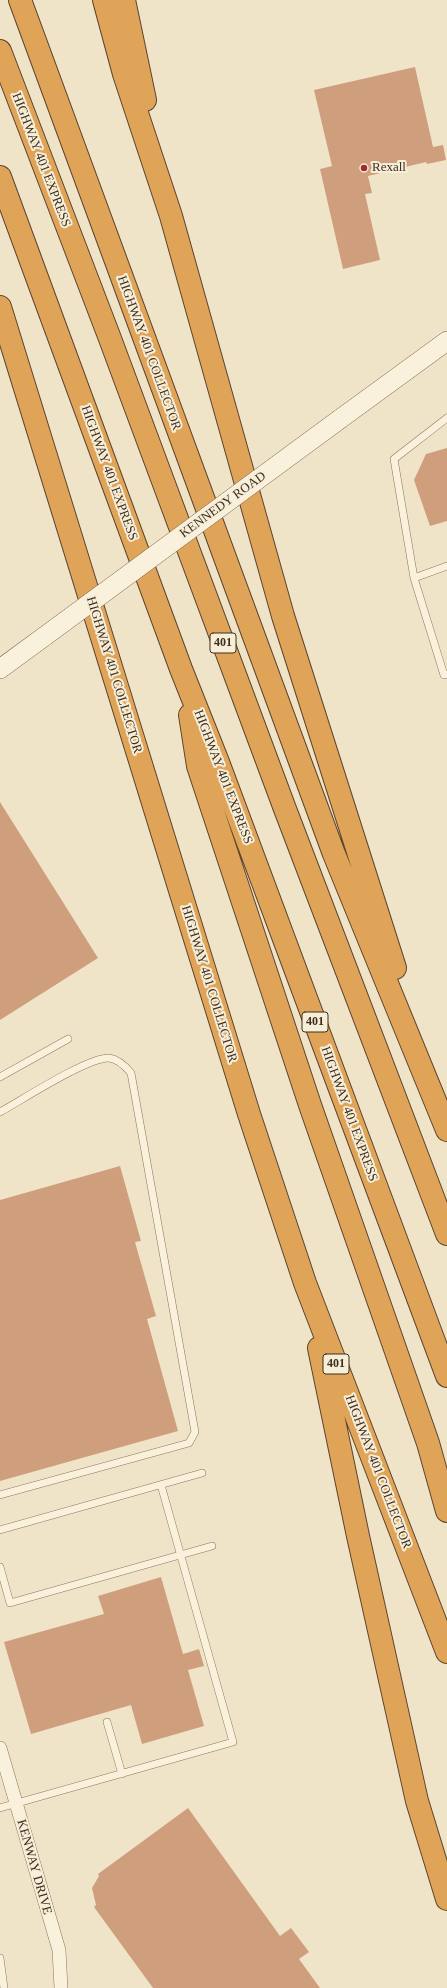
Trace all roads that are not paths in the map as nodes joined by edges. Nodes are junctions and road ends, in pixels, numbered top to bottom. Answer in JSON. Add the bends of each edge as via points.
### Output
{"nodes":[{"id":1,"x":20,"y":0,"type":"edge"},
{"id":2,"x":104,"y":0,"type":"edge"},
{"id":3,"x":124,"y":0,"type":"edge"},
{"id":4,"x":0,"y":51,"type":"edge"},
{"id":5,"x":0,"y":177,"type":"edge"},
{"id":6,"x":171,"y":216,"type":"junction"},
{"id":7,"x":0,"y":309,"type":"edge"},
{"id":8,"x":447,"y":341,"type":"edge"},
{"id":9,"x":447,"y":418,"type":"edge"},
{"id":10,"x":447,"y":566,"type":"edge"},
{"id":11,"x":414,"y":578,"type":"junction"},
{"id":12,"x":0,"y":669,"type":"edge"},
{"id":13,"x":182,"y":670,"type":"junction"},
{"id":14,"x":447,"y":674,"type":"edge"},
{"id":15,"x":68,"y":1039,"type":"dead end"},
{"id":16,"x":0,"y":1077,"type":"edge"},
{"id":17,"x":0,"y":1112,"type":"edge"},
{"id":18,"x":446,"y":1128,"type":"edge"},
{"id":19,"x":447,"y":1234,"type":"edge"},
{"id":20,"x":305,"y":1282,"type":"junction"},
{"id":21,"x":447,"y":1376,"type":"edge"},
{"id":22,"x":202,"y":1473,"type":"dead end"},
{"id":23,"x":161,"y":1485,"type":"junction"},
{"id":24,"x":0,"y":1495,"type":"edge"},
{"id":25,"x":447,"y":1511,"type":"edge"},
{"id":26,"x":0,"y":1530,"type":"edge"},
{"id":27,"x":212,"y":1546,"type":"dead end"},
{"id":28,"x":181,"y":1554,"type":"junction"},
{"id":29,"x":0,"y":1567,"type":"edge"},
{"id":30,"x":447,"y":1652,"type":"edge"},
{"id":31,"x":107,"y":1722,"type":"dead end"},
{"id":32,"x":0,"y":1748,"type":"edge"},
{"id":33,"x":122,"y":1774,"type":"junction"},
{"id":34,"x":16,"y":1804,"type":"junction"},
{"id":35,"x":0,"y":1808,"type":"edge"},
{"id":36,"x":447,"y":1899,"type":"edge"},
{"id":37,"x":0,"y":1958,"type":"edge"},
{"id":38,"x":4,"y":1988,"type":"edge"},
{"id":39,"x":61,"y":1988,"type":"edge"}],
"edges":[{"from":1,"to":18,"type":"highway","name":"HIGHWAY 401 COLLECTOR","number":"401","via":[[334,854]]},
{"from":2,"to":6,"type":"highway","via":[[124,74]]},
{"from":3,"to":6,"type":"highway"},
{"from":4,"to":19,"type":"highway","name":"HIGHWAY 401 EXPRESS","number":"401","via":[[112,344],[284,809]]},
{"from":5,"to":13,"type":"highway","name":"HIGHWAY 401 EXPRESS","number":"401"},
{"from":6,"to":18,"type":"highway","via":[[283,616]]},
{"from":7,"to":20,"type":"highway","name":"HIGHWAY 401 COLLECTOR","number":"401","via":[[247,1106]]},
{"from":8,"to":12,"type":"main road","name":"KENNEDY ROAD","bridge":true},
{"from":9,"to":11,"type":"lane","via":[[394,459]]},
{"from":10,"to":11,"type":"lane"},
{"from":11,"to":14,"type":"lane","via":[[444,675]]},
{"from":13,"to":21,"type":"highway","name":"HIGHWAY 401 EXPRESS","number":"401"},
{"from":13,"to":25,"type":"highway","via":[[198,766],[310,1105],[428,1443]]},
{"from":15,"to":16,"type":"lane"},
{"from":17,"to":24,"type":"lane","via":[[92,1060],[110,1058],[123,1064],[131,1073],[195,1432],[189,1443]]},
{"from":20,"to":30,"type":"highway","name":"HIGHWAY 401 COLLECTOR","number":"401"},
{"from":20,"to":36,"type":"highway","via":[[358,1536],[416,1793]]},
{"from":22,"to":23,"type":"lane"},
{"from":23,"to":26,"type":"lane"},
{"from":23,"to":28,"type":"lane"},
{"from":27,"to":28,"type":"lane"},
{"from":28,"to":29,"type":"lane","via":[[10,1603]]},
{"from":28,"to":33,"type":"lane","via":[[233,1742]]},
{"from":31,"to":33,"type":"lane"},
{"from":32,"to":34,"type":"street","name":"KENWAY DRIVE"},
{"from":33,"to":34,"type":"lane"},
{"from":34,"to":35,"type":"lane"},
{"from":34,"to":39,"type":"street","name":"KENWAY DRIVE","via":[[59,1950]]},
{"from":37,"to":38,"type":"lane"}]}
